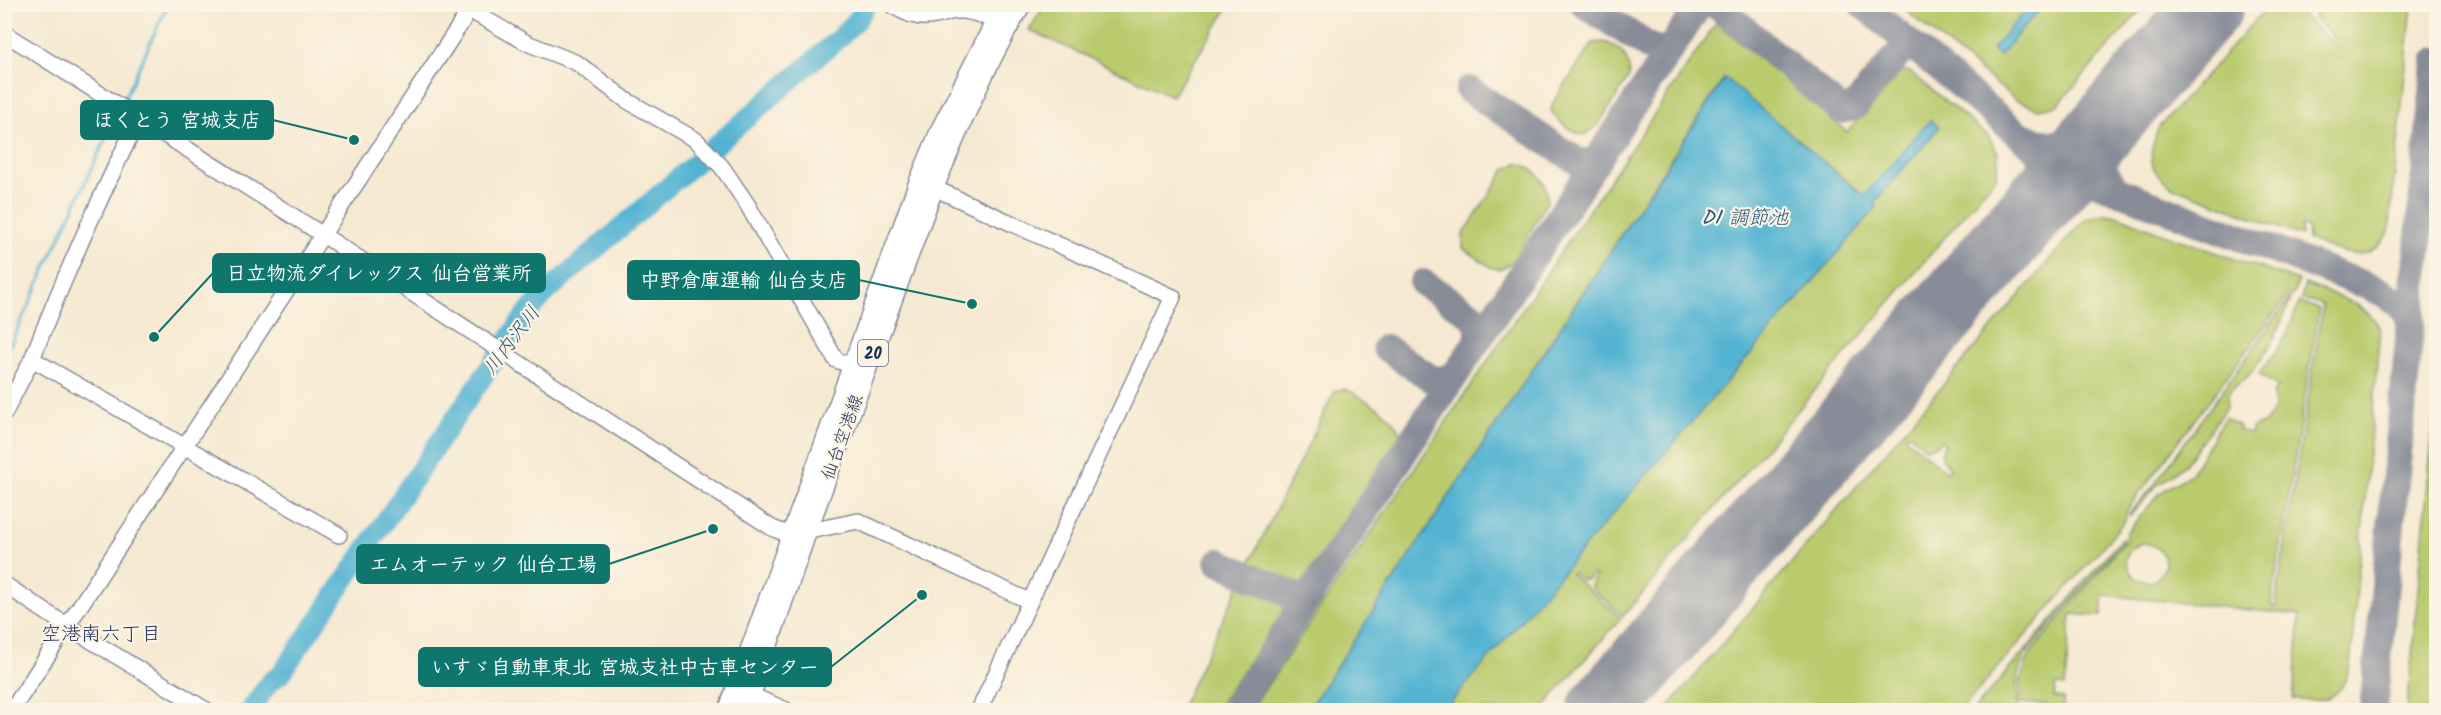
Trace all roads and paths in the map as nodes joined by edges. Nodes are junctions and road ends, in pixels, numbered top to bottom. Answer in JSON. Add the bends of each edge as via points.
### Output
{"nodes":[{"id":1,"x":890,"y":4,"type":"edge"},
{"id":2,"x":1004,"y":4,"type":"edge"},
{"id":3,"x":1023,"y":4,"type":"edge"},
{"id":4,"x":464,"y":8,"type":"edge"},
{"id":5,"x":1001,"y":25,"type":"junction"},
{"id":6,"x":4,"y":33,"type":"edge"},
{"id":7,"x":136,"y":116,"type":"junction"},
{"id":8,"x":934,"y":188,"type":"junction"},
{"id":9,"x":323,"y":235,"type":"junction"},
{"id":10,"x":32,"y":359,"type":"junction"},
{"id":11,"x":859,"y":368,"type":"junction"},
{"id":12,"x":4,"y":414,"type":"edge"},
{"id":13,"x":185,"y":446,"type":"junction"},
{"id":14,"x":799,"y":533,"type":"junction"},
{"id":15,"x":339,"y":535,"type":"dead end"},
{"id":16,"x":4,"y":584,"type":"edge"},
{"id":17,"x":1029,"y":601,"type":"junction"},
{"id":18,"x":67,"y":626,"type":"junction"},
{"id":19,"x":744,"y":698,"type":"edge"},
{"id":20,"x":12,"y":711,"type":"edge"},
{"id":21,"x":206,"y":711,"type":"edge"},
{"id":22,"x":728,"y":711,"type":"edge"},
{"id":23,"x":786,"y":711,"type":"edge"},
{"id":24,"x":979,"y":711,"type":"edge"}],
"edges":[{"from":1,"to":5,"type":"street","via":[[917,17],[959,10]]},
{"from":2,"to":5,"type":"main road","name":"仙台空港線","number":"20"},
{"from":3,"to":5,"type":"main road","name":"仙台空港線","number":"20"},
{"from":4,"to":9,"type":"street"},
{"from":4,"to":11,"type":"street","via":[[527,43],[577,63],[626,100],[696,140],[719,163],[747,204],[836,360]]},
{"from":5,"to":8,"type":"main road","name":"仙台空港線","number":"20"},
{"from":5,"to":11,"type":"main road","name":"仙台空港線","number":"20","via":[[941,128],[918,183]]},
{"from":6,"to":7,"type":"street"},
{"from":7,"to":9,"type":"street"},
{"from":7,"to":10,"type":"street"},
{"from":8,"to":11,"type":"main road","name":"仙台空港線","number":"20"},
{"from":8,"to":17,"type":"street","via":[[1173,297]]},
{"from":9,"to":13,"type":"street"},
{"from":9,"to":14,"type":"street","via":[[772,528]]},
{"from":10,"to":12,"type":"street"},
{"from":10,"to":13,"type":"street"},
{"from":11,"to":14,"type":"main road","name":"仙台空港線","number":"20"},
{"from":13,"to":15,"type":"street"},
{"from":13,"to":18,"type":"street"},
{"from":14,"to":17,"type":"street","via":[[858,521]]},
{"from":14,"to":19,"type":"main road","name":"仙台空港線","number":"20"},
{"from":16,"to":18,"type":"street"},
{"from":17,"to":24,"type":"street"},
{"from":18,"to":20,"type":"street"},
{"from":18,"to":21,"type":"street"},
{"from":19,"to":22,"type":"main road","name":"仙台空港線","number":"20"},
{"from":19,"to":23,"type":"street"}]}
